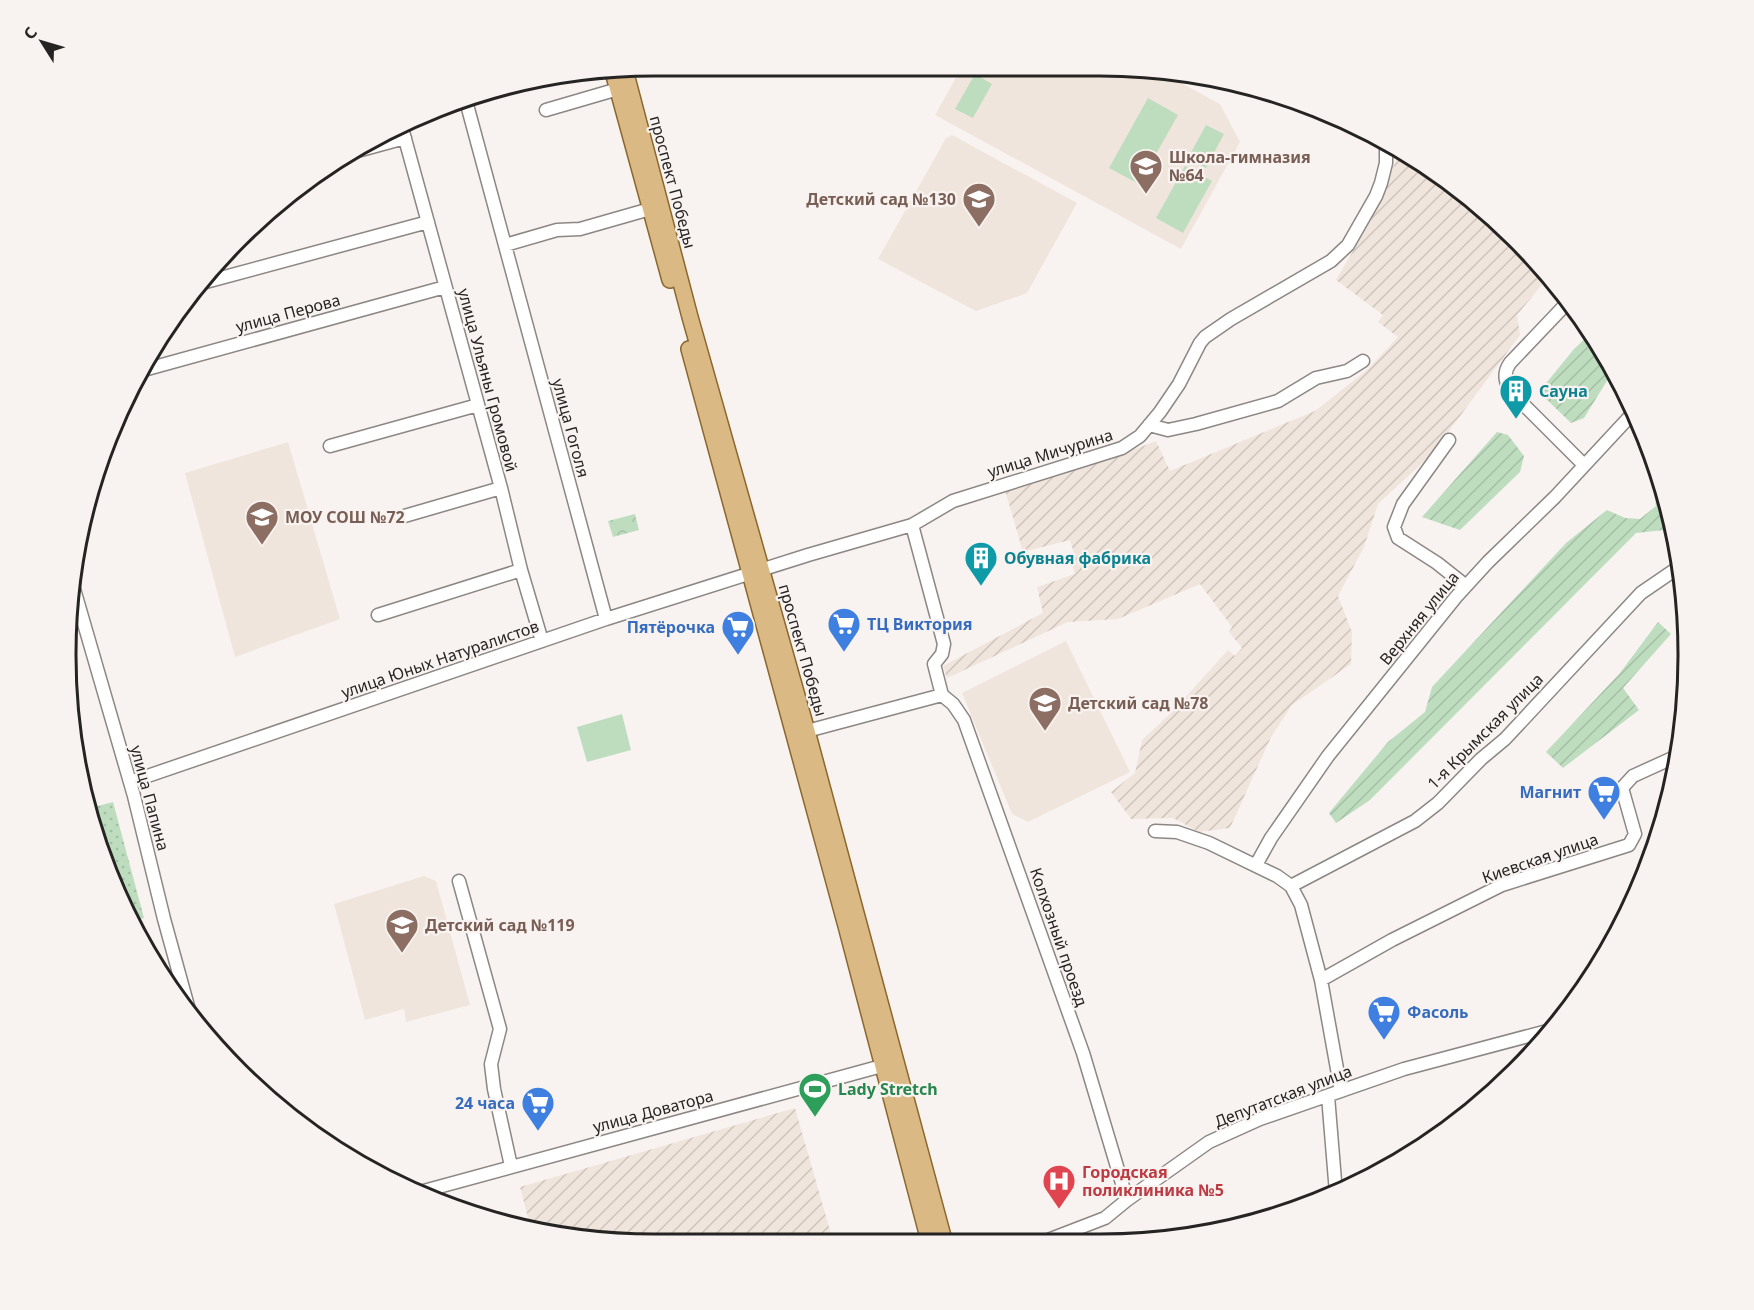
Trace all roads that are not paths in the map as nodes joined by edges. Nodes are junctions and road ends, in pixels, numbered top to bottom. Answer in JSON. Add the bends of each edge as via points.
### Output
{"nodes":[{"id":1,"x":627,"y":77,"type":"edge"},
{"id":2,"x":615,"y":78,"type":"edge"},
{"id":3,"x":618,"y":89,"type":"junction"},
{"id":4,"x":468,"y":107,"type":"edge"},
{"id":5,"x":546,"y":110,"type":"dead end"},
{"id":6,"x":403,"y":134,"type":"edge"},
{"id":7,"x":1386,"y":153,"type":"edge"},
{"id":8,"x":650,"y":209,"type":"junction"},
{"id":9,"x":428,"y":222,"type":"junction"},
{"id":10,"x":505,"y":245,"type":"junction"},
{"id":11,"x":216,"y":279,"type":"edge"},
{"id":12,"x":445,"y":287,"type":"junction"},
{"id":13,"x":1562,"y":308,"type":"edge"},
{"id":14,"x":1363,"y":361,"type":"dead end"},
{"id":15,"x":153,"y":367,"type":"edge"},
{"id":16,"x":478,"y":405,"type":"junction"},
{"id":17,"x":1627,"y":420,"type":"edge"},
{"id":18,"x":1149,"y":425,"type":"junction"},
{"id":19,"x":1449,"y":440,"type":"dead end"},
{"id":20,"x":330,"y":446,"type":"dead end"},
{"id":21,"x":1584,"y":465,"type":"junction"},
{"id":22,"x":501,"y":488,"type":"junction"},
{"id":23,"x":401,"y":517,"type":"dead end"},
{"id":24,"x":912,"y":525,"type":"junction"},
{"id":25,"x":521,"y":570,"type":"junction"},
{"id":26,"x":756,"y":572,"type":"junction"},
{"id":27,"x":1672,"y":572,"type":"edge"},
{"id":28,"x":1466,"y":586,"type":"junction"},
{"id":29,"x":79,"y":606,"type":"edge"},
{"id":30,"x":378,"y":615,"type":"dead end"},
{"id":31,"x":606,"y":619,"type":"junction"},
{"id":32,"x":542,"y":641,"type":"junction"},
{"id":33,"x":942,"y":695,"type":"junction"},
{"id":34,"x":807,"y":731,"type":"junction"},
{"id":35,"x":1667,"y":760,"type":"edge"},
{"id":36,"x":130,"y":782,"type":"junction"},
{"id":37,"x":1155,"y":831,"type":"dead end"},
{"id":38,"x":1256,"y":865,"type":"junction"},
{"id":39,"x":459,"y":881,"type":"dead end"},
{"id":40,"x":1291,"y":886,"type":"junction"},
{"id":41,"x":1321,"y":980,"type":"junction"},
{"id":42,"x":184,"y":990,"type":"edge"},
{"id":43,"x":1536,"y":1034,"type":"edge"},
{"id":44,"x":889,"y":1064,"type":"junction"},
{"id":45,"x":1341,"y":1091,"type":"junction"},
{"id":46,"x":1328,"y":1096,"type":"junction"},
{"id":47,"x":511,"y":1166,"type":"junction"},
{"id":48,"x":1335,"y":1182,"type":"edge"},
{"id":49,"x":433,"y":1188,"type":"edge"},
{"id":50,"x":1127,"y":1200,"type":"junction"},
{"id":51,"x":928,"y":1234,"type":"edge"},
{"id":52,"x":942,"y":1234,"type":"edge"},
{"id":53,"x":1064,"y":1234,"type":"edge"}],
"edges":[{"from":1,"to":26,"type":"main road","name":"проспект Победы"},
{"from":2,"to":3,"type":"main road","name":"проспект Победы"},
{"from":3,"to":5,"type":"street"},
{"from":3,"to":8,"type":"main road","name":"проспект Победы"},
{"from":4,"to":10,"type":"street","name":"улица Гоголя"},
{"from":6,"to":9,"type":"street","name":"улица Ульяны Громовой"},
{"from":7,"to":18,"type":"street","name":"улица Мичурина","via":[[1376,196],[1348,245],[1331,261],[1205,337],[1179,384]]},
{"from":8,"to":10,"type":"street"},
{"from":8,"to":26,"type":"main road","name":"проспект Победы"},
{"from":9,"to":11,"type":"street"},
{"from":9,"to":12,"type":"street","name":"улица Ульяны Громовой"},
{"from":10,"to":31,"type":"street","name":"улица Гоголя"},
{"from":12,"to":15,"type":"street","name":"улица Перова"},
{"from":12,"to":16,"type":"street","name":"улица Ульяны Громовой"},
{"from":13,"to":21,"type":"street","via":[[1510,363],[1506,382],[1510,391]]},
{"from":14,"to":18,"type":"street","via":[[1347,371],[1316,378],[1278,401],[1168,430]]},
{"from":16,"to":20,"type":"street"},
{"from":16,"to":22,"type":"street","name":"улица Ульяны Громовой"},
{"from":17,"to":21,"type":"street","name":"Верхняя улица"},
{"from":18,"to":24,"type":"street","name":"улица Мичурина","via":[[1118,450],[953,501]]},
{"from":19,"to":28,"type":"street","via":[[1402,504],[1394,527],[1398,538]]},
{"from":21,"to":28,"type":"street","name":"Верхняя улица"},
{"from":22,"to":23,"type":"street"},
{"from":22,"to":25,"type":"street","name":"улица Ульяны Громовой"},
{"from":24,"to":26,"type":"street","name":"улица Мичурина"},
{"from":24,"to":33,"type":"street","name":"Колхозный проезд","via":[[944,644],[934,664]]},
{"from":25,"to":30,"type":"street"},
{"from":25,"to":32,"type":"street","name":"улица Ульяны Громовой"},
{"from":26,"to":31,"type":"street","name":"улица Юных Натуралистов"},
{"from":26,"to":34,"type":"main road","name":"проспект Победы"},
{"from":26,"to":44,"type":"main road","name":"проспект Победы","via":[[846,926]]},
{"from":27,"to":40,"type":"street","name":"1-я Крымская улица","via":[[1641,593],[1505,740],[1438,803],[1415,821]]},
{"from":28,"to":38,"type":"street","name":"Верхняя улица","via":[[1328,756],[1270,838]]},
{"from":29,"to":36,"type":"street","name":"улица Папина"},
{"from":31,"to":32,"type":"street","name":"улица Юных Натуралистов"},
{"from":32,"to":36,"type":"street","name":"улица Юных Натуралистов"},
{"from":33,"to":34,"type":"street"},
{"from":33,"to":50,"type":"street","name":"Колхозный проезд","via":[[964,720],[1083,1053]]},
{"from":34,"to":44,"type":"main road","name":"проспект Победы"},
{"from":35,"to":41,"type":"street","name":"Киевская улица","via":[[1633,776],[1622,788],[1635,834],[1629,845],[1502,885]]},
{"from":36,"to":42,"type":"street","name":"улица Папина"},
{"from":37,"to":38,"type":"street","via":[[1177,832],[1198,839]]},
{"from":38,"to":40,"type":"street"},
{"from":39,"to":47,"type":"street","via":[[500,1029],[491,1064]]},
{"from":40,"to":41,"type":"street","via":[[1301,905]]},
{"from":41,"to":45,"type":"street"},
{"from":43,"to":45,"type":"street","name":"Депутатская улица","via":[[1404,1069]]},
{"from":44,"to":47,"type":"street","name":"улица Доватора"},
{"from":44,"to":51,"type":"main road","name":"проспект Победы"},
{"from":44,"to":52,"type":"main road","name":"проспект Победы"},
{"from":45,"to":46,"type":"street","name":"Депутатская улица"},
{"from":46,"to":48,"type":"street"},
{"from":46,"to":50,"type":"street","name":"Депутатская улица","via":[[1260,1119],[1209,1142]]},
{"from":47,"to":49,"type":"street","name":"улица Доватора"},
{"from":50,"to":53,"type":"street","name":"Депутатская улица","via":[[1105,1218]]}]}
